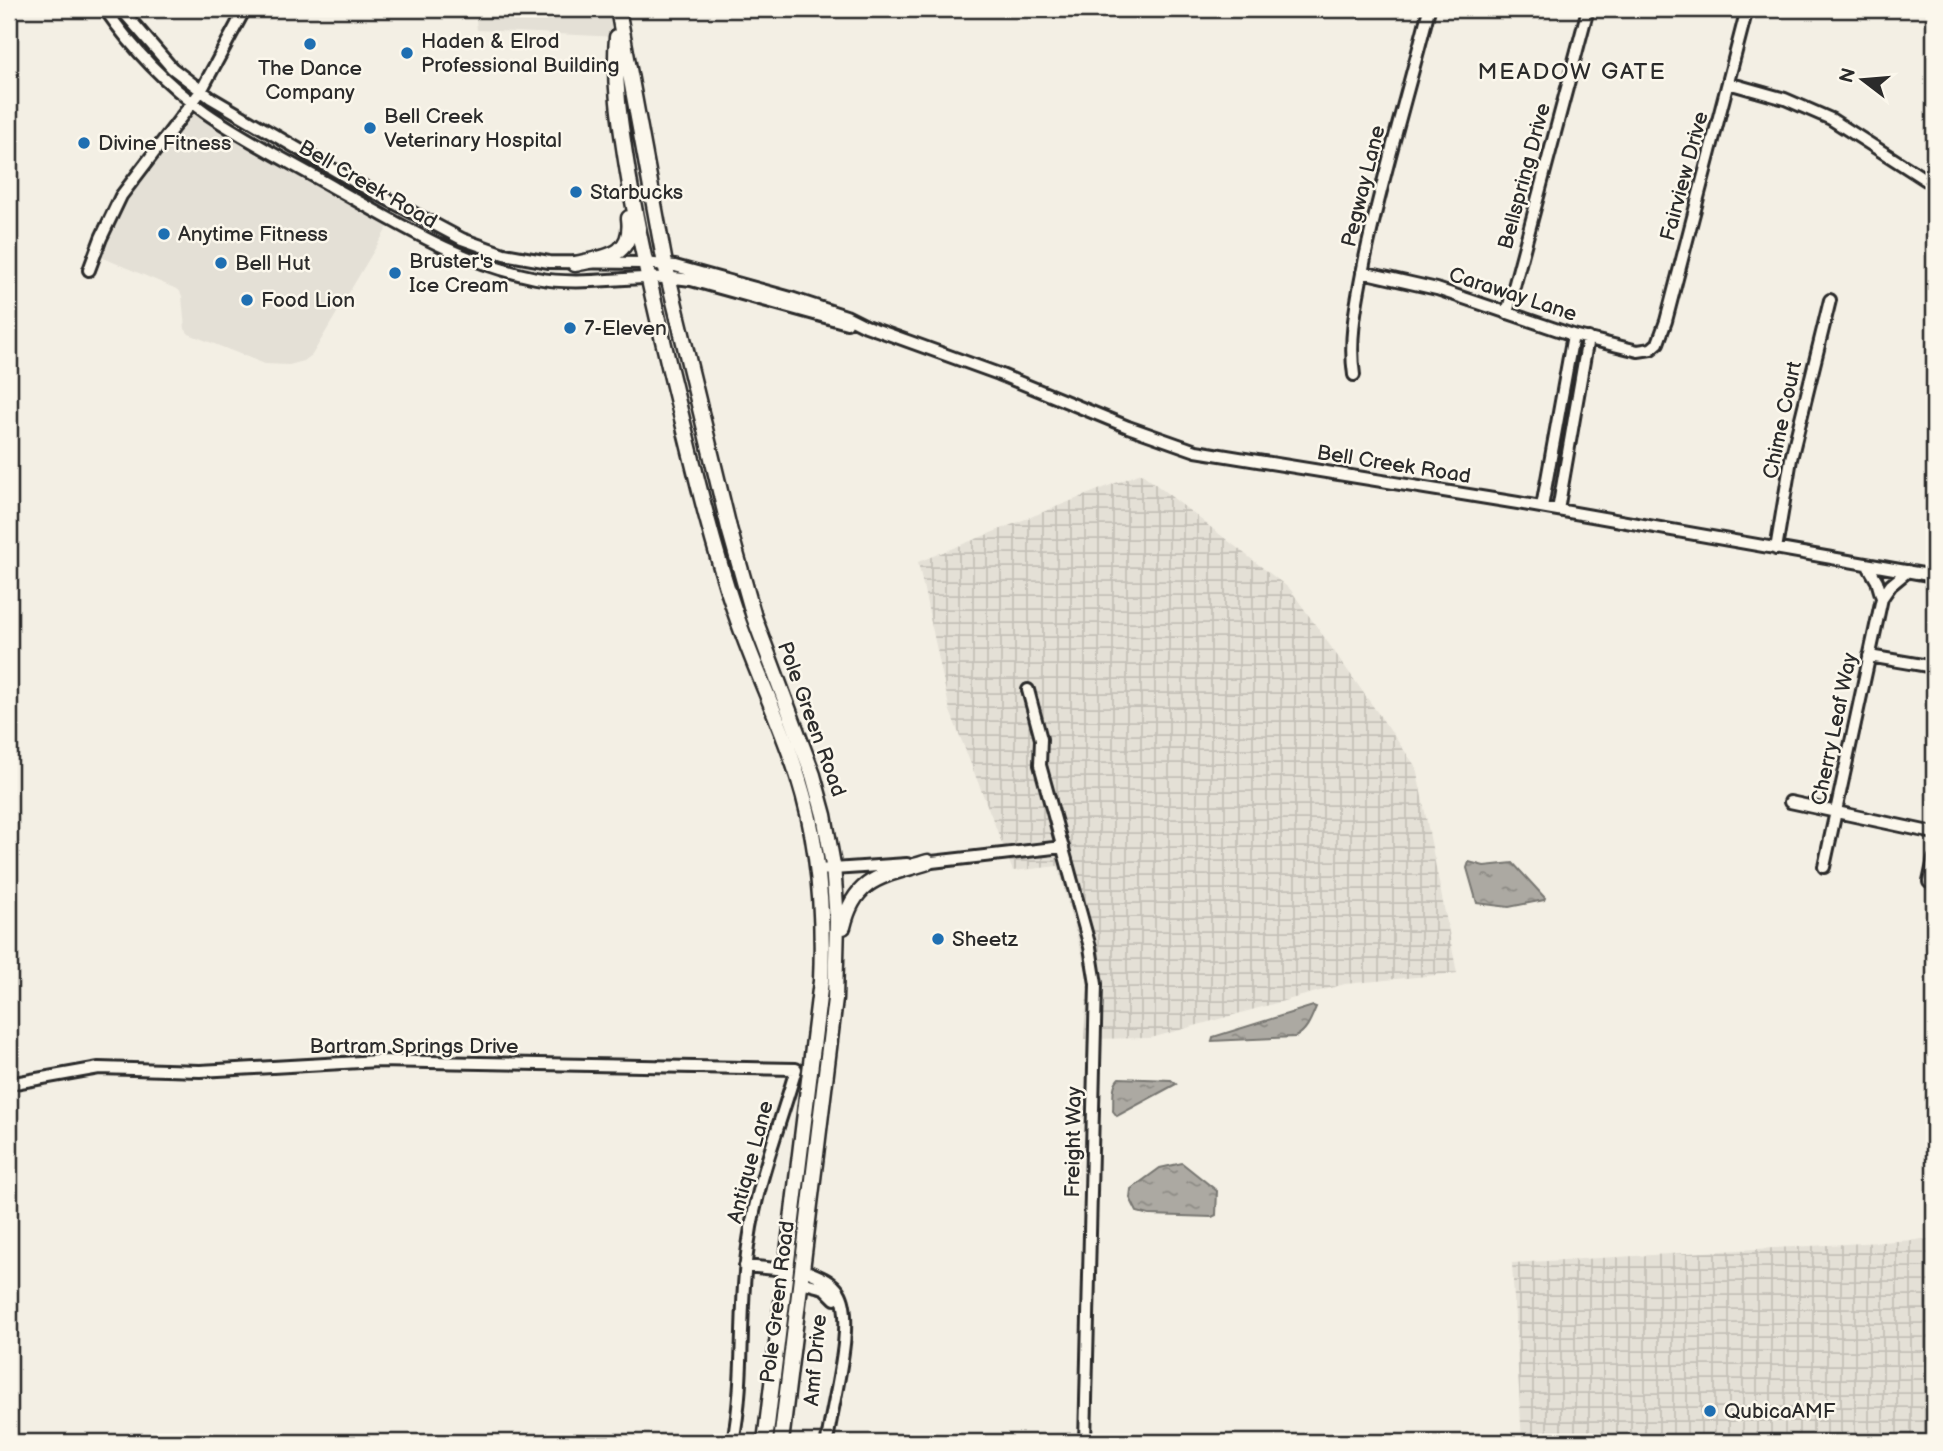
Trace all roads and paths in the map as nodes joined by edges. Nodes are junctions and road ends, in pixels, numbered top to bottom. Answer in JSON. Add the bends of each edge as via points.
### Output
{"nodes":[{"id":1,"x":105,"y":9,"type":"edge"},
{"id":2,"x":121,"y":9,"type":"edge"},
{"id":3,"x":246,"y":9,"type":"edge"},
{"id":4,"x":1429,"y":9,"type":"edge"},
{"id":5,"x":1588,"y":9,"type":"edge"},
{"id":6,"x":1747,"y":9,"type":"edge"},
{"id":7,"x":618,"y":15,"type":"edge"},
{"id":8,"x":1728,"y":83,"type":"junction"},
{"id":9,"x":201,"y":91,"type":"junction"},
{"id":10,"x":193,"y":102,"type":"junction"},
{"id":11,"x":620,"y":126,"type":"junction"},
{"id":12,"x":1934,"y":185,"type":"edge"},
{"id":13,"x":644,"y":263,"type":"junction"},
{"id":14,"x":575,"y":264,"type":"junction"},
{"id":15,"x":89,"y":270,"type":"dead end"},
{"id":16,"x":667,"y":271,"type":"junction"},
{"id":17,"x":1362,"y":272,"type":"junction"},
{"id":18,"x":649,"y":279,"type":"junction"},
{"id":19,"x":1830,"y":300,"type":"dead end"},
{"id":20,"x":1507,"y":313,"type":"junction"},
{"id":21,"x":1573,"y":335,"type":"junction"},
{"id":22,"x":1588,"y":338,"type":"junction"},
{"id":23,"x":1651,"y":349,"type":"joint"},
{"id":24,"x":1354,"y":375,"type":"dead end"},
{"id":25,"x":1542,"y":507,"type":"junction"},
{"id":26,"x":1558,"y":510,"type":"junction"},
{"id":27,"x":1776,"y":549,"type":"junction"},
{"id":28,"x":1867,"y":564,"type":"junction"},
{"id":29,"x":1908,"y":571,"type":"junction"},
{"id":30,"x":1934,"y":576,"type":"edge"},
{"id":31,"x":1882,"y":598,"type":"junction"},
{"id":32,"x":1869,"y":656,"type":"junction"},
{"id":33,"x":1934,"y":667,"type":"edge"},
{"id":34,"x":1028,"y":690,"type":"dead end"},
{"id":35,"x":1790,"y":803,"type":"dead end"},
{"id":36,"x":1836,"y":812,"type":"junction"},
{"id":37,"x":1934,"y":833,"type":"edge"},
{"id":38,"x":1063,"y":847,"type":"junction"},
{"id":39,"x":1934,"y":859,"type":"edge"},
{"id":40,"x":928,"y":862,"type":"junction"},
{"id":41,"x":1824,"y":867,"type":"dead end"},
{"id":42,"x":833,"y":869,"type":"junction"},
{"id":43,"x":818,"y":870,"type":"junction"},
{"id":44,"x":1929,"y":882,"type":"dead end"},
{"id":45,"x":838,"y":952,"type":"junction"},
{"id":46,"x":796,"y":1069,"type":"joint"},
{"id":47,"x":9,"y":1084,"type":"edge"},
{"id":48,"x":811,"y":1195,"type":"junction"},
{"id":49,"x":745,"y":1266,"type":"junction"},
{"id":50,"x":787,"y":1270,"type":"junction"},
{"id":51,"x":801,"y":1281,"type":"junction"},
{"id":52,"x":733,"y":1442,"type":"edge"},
{"id":53,"x":765,"y":1442,"type":"edge"},
{"id":54,"x":781,"y":1442,"type":"edge"},
{"id":55,"x":827,"y":1442,"type":"edge"},
{"id":56,"x":1085,"y":1442,"type":"edge"}],
"edges":[{"from":1,"to":10,"type":"street","name":"Bell Creek Road","via":[[142,56]]},
{"from":2,"to":9,"type":"street","name":"Bell Creek Road","via":[[165,61]]},
{"from":3,"to":9,"type":"street"},
{"from":4,"to":17,"type":"street","name":"Pegway Lane"},
{"from":5,"to":20,"type":"street","name":"Bellspring Drive"},
{"from":6,"to":8,"type":"street","name":"Fairview Drive"},
{"from":7,"to":11,"type":"main road","name":"Pole Green Road","via":[[615,55]]},
{"from":7,"to":16,"type":"main road","name":"Pole Green Road"},
{"from":8,"to":12,"type":"street","via":[[1786,99],[1831,119]]},
{"from":8,"to":23,"type":"street","name":"Fairview Drive","via":[[1666,321]]},
{"from":9,"to":10,"type":"street"},
{"from":9,"to":14,"type":"street","name":"Bell Creek Road","via":[[461,239],[520,257]]},
{"from":10,"to":15,"type":"street","via":[[121,196]]},
{"from":10,"to":18,"type":"street","name":"Bell Creek Road","via":[[454,254],[550,280]]},
{"from":11,"to":13,"type":"main road","name":"Pole Green Road"},
{"from":11,"to":14,"type":"main road","via":[[628,238],[616,253]]},
{"from":13,"to":14,"type":"street","name":"Bell Creek Road"},
{"from":13,"to":16,"type":"street","name":"Bell Creek Road"},
{"from":13,"to":18,"type":"main road","name":"Pole Green Road"},
{"from":16,"to":18,"type":"street","name":"Bell Creek Road"},
{"from":16,"to":25,"type":"street","name":"Bell Creek Road","via":[[866,326],[1191,450]]},
{"from":16,"to":42,"type":"main road","name":"Pole Green Road","via":[[742,578],[813,775]]},
{"from":17,"to":20,"type":"street","name":"Caraway Lane","via":[[1437,289]]},
{"from":17,"to":24,"type":"street","name":"Pegway Lane","via":[[1351,353]]},
{"from":18,"to":43,"type":"main road","name":"Pole Green Road","via":[[714,543],[736,616],[798,778]]},
{"from":19,"to":27,"type":"street","name":"Chime Court","via":[[1799,422]]},
{"from":20,"to":21,"type":"street","name":"Caraway Lane"},
{"from":21,"to":22,"type":"street","name":"Caraway Lane"},
{"from":21,"to":25,"type":"street"},
{"from":22,"to":23,"type":"street","name":"Caraway Lane","via":[[1637,351]]},
{"from":22,"to":26,"type":"street"},
{"from":25,"to":26,"type":"street","name":"Bell Creek Road"},
{"from":26,"to":27,"type":"street","name":"Bell Creek Road"},
{"from":27,"to":28,"type":"street","name":"Bell Creek Road"},
{"from":28,"to":29,"type":"street","name":"Bell Creek Road"},
{"from":28,"to":31,"type":"street"},
{"from":29,"to":30,"type":"street","name":"Bell Creek Road"},
{"from":29,"to":31,"type":"street"},
{"from":31,"to":32,"type":"street","name":"Cherry Leaf Way"},
{"from":32,"to":33,"type":"street"},
{"from":32,"to":36,"type":"street","name":"Cherry Leaf Way"},
{"from":34,"to":38,"type":"street","name":"Freight Way","via":[[1041,739],[1040,765]]},
{"from":35,"to":36,"type":"street"},
{"from":36,"to":37,"type":"street"},
{"from":36,"to":41,"type":"street","name":"Cherry Leaf Way"},
{"from":38,"to":40,"type":"street"},
{"from":38,"to":56,"type":"street","name":"Freight Way","via":[[1096,984]]},
{"from":39,"to":44,"type":"street"},
{"from":40,"to":42,"type":"street"},
{"from":40,"to":45,"type":"main road","via":[[879,877],[859,890],[847,911]]},
{"from":42,"to":43,"type":"street"},
{"from":42,"to":45,"type":"main road","name":"Pole Green Road"},
{"from":43,"to":50,"type":"main road","name":"Pole Green Road","via":[[821,981]]},
{"from":45,"to":48,"type":"main road","name":"Pole Green Road"},
{"from":46,"to":47,"type":"street","name":"Bartram Springs Drive","via":[[378,1061],[200,1071],[99,1068]]},
{"from":46,"to":49,"type":"street","name":"Antique Lane","via":[[752,1220]]},
{"from":48,"to":50,"type":"main road","via":[[801,1218],[795,1262]]},
{"from":48,"to":51,"type":"main road","name":"Pole Green Road"},
{"from":49,"to":50,"type":"street"},
{"from":49,"to":52,"type":"street","name":"Antique Lane","via":[[740,1396]]},
{"from":50,"to":51,"type":"main road"},
{"from":50,"to":53,"type":"main road","name":"Pole Green Road"},
{"from":51,"to":54,"type":"main road","name":"Pole Green Road"},
{"from":51,"to":55,"type":"street","name":"Amf Drive","via":[[828,1290],[839,1309]]}]}
